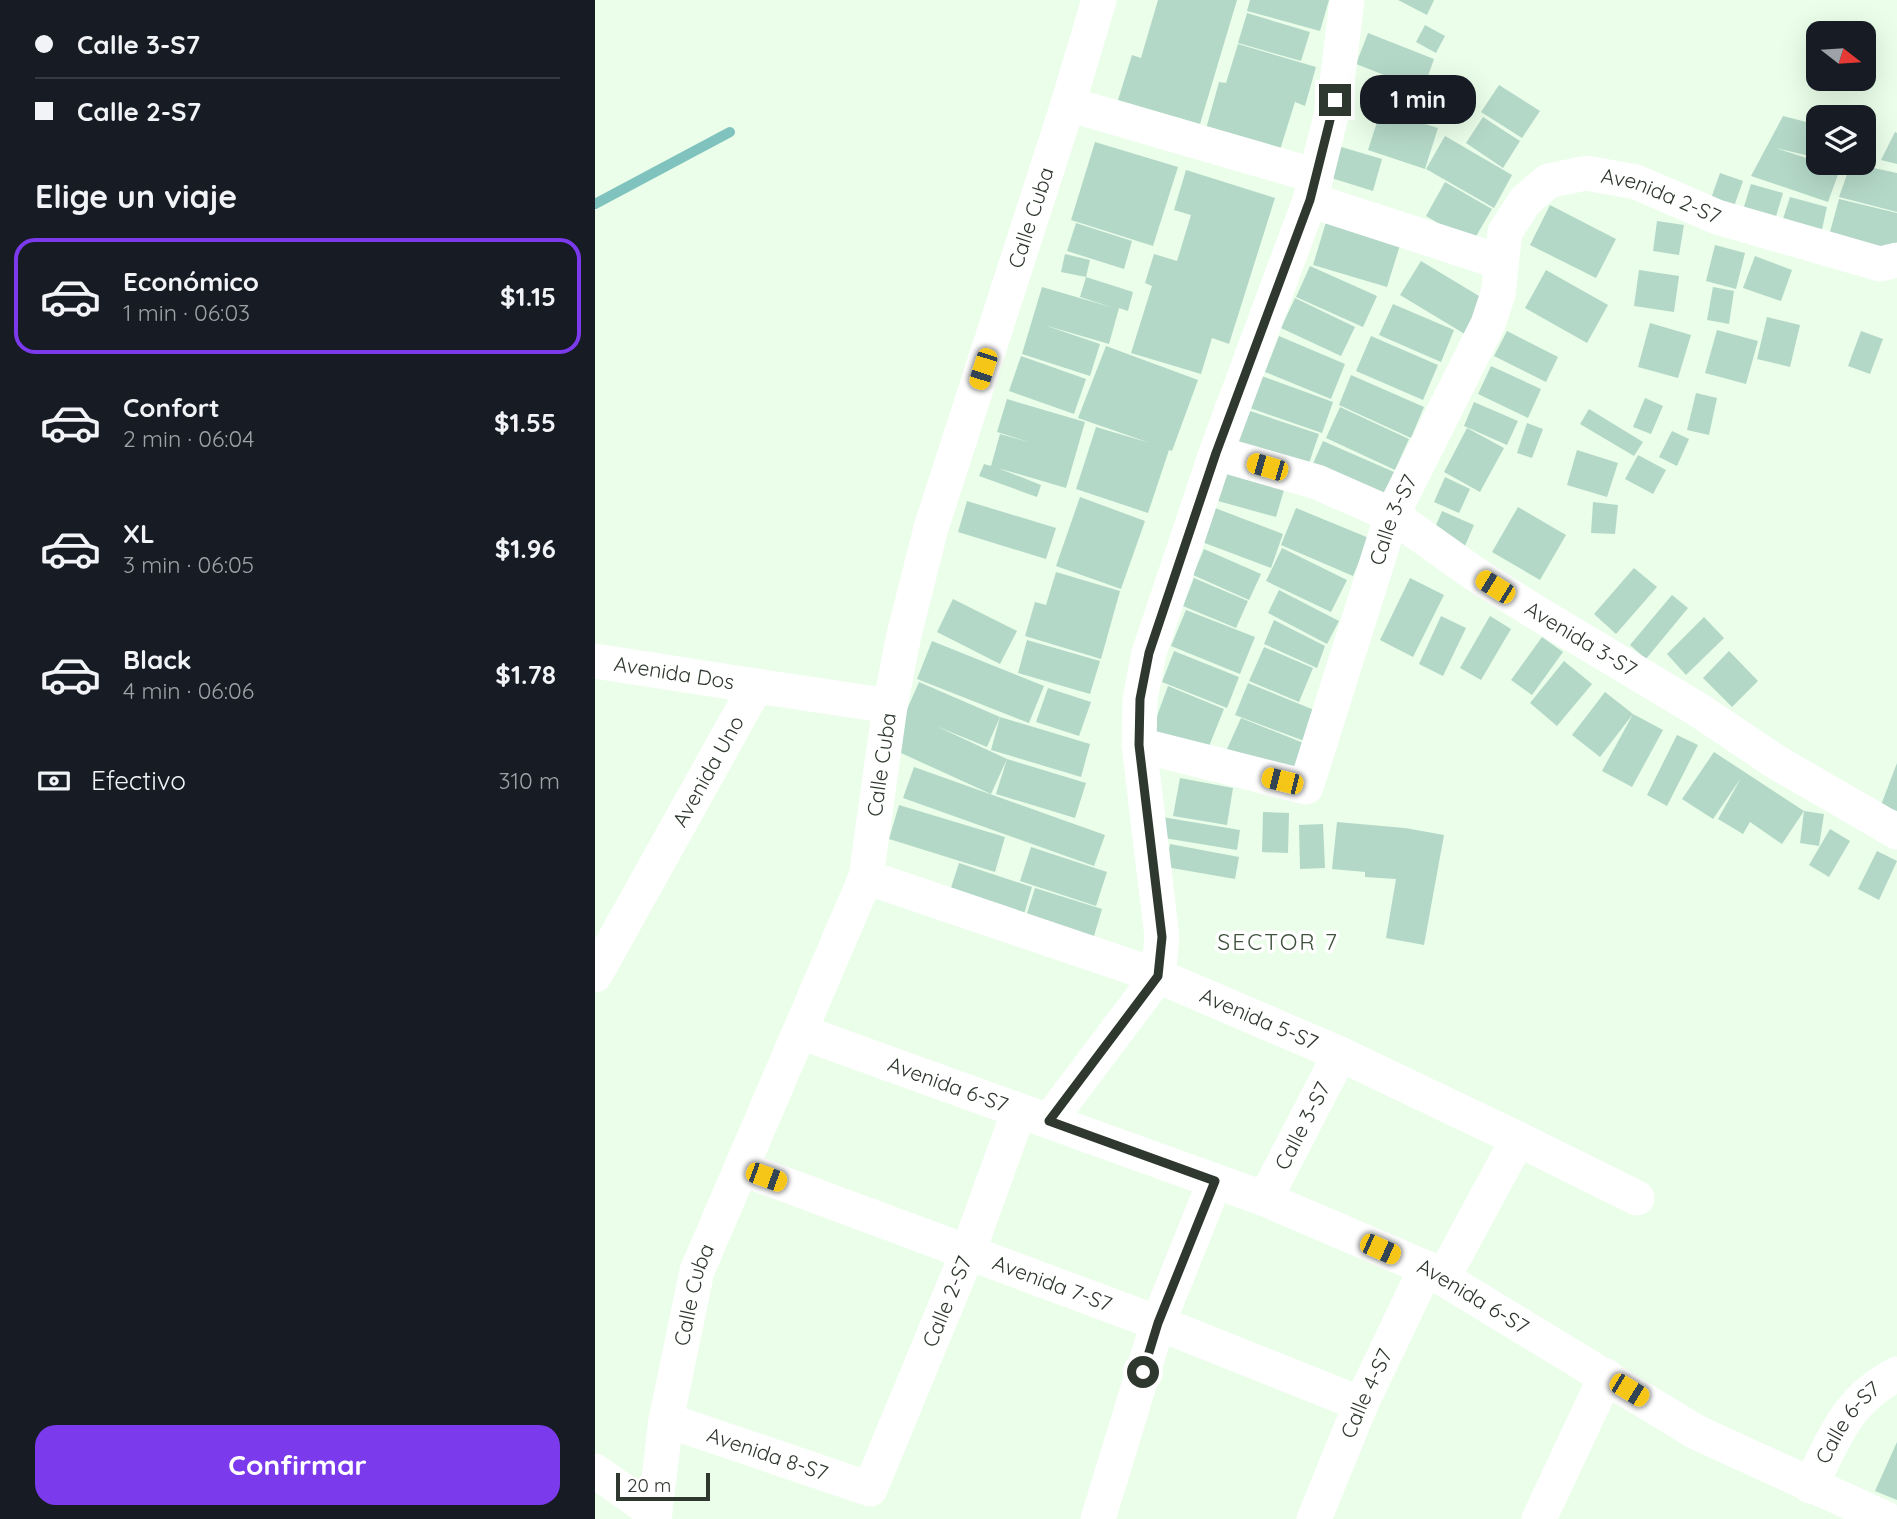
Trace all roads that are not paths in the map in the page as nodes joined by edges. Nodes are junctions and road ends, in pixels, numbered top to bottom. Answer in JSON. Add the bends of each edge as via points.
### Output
{"nodes":[{"id":1,"x":1099,"y":0,"type":"edge"},
{"id":2,"x":1347,"y":0,"type":"edge"},
{"id":3,"x":1068,"y":104,"type":"junction"},
{"id":4,"x":1313,"y":188,"type":"junction"},
{"id":5,"x":1897,"y":260,"type":"edge"},
{"id":6,"x":1501,"y":262,"type":"junction"},
{"id":7,"x":1216,"y":453,"type":"junction"},
{"id":8,"x":1392,"y":516,"type":"junction"},
{"id":9,"x":595,"y":661,"type":"edge"},
{"id":10,"x":756,"y":686,"type":"junction"},
{"id":11,"x":890,"y":706,"type":"junction"},
{"id":12,"x":1139,"y":745,"type":"junction"},
{"id":13,"x":1897,"y":832,"type":"edge"},
{"id":14,"x":866,"y":877,"type":"junction"},
{"id":15,"x":595,"y":975,"type":"edge"},
{"id":16,"x":1158,"y":976,"type":"junction"},
{"id":17,"x":801,"y":1032,"type":"junction"},
{"id":18,"x":1340,"y":1054,"type":"junction"},
{"id":19,"x":1034,"y":1116,"type":"junction"},
{"id":20,"x":1518,"y":1139,"type":"junction"},
{"id":21,"x":741,"y":1168,"type":"junction"},
{"id":22,"x":1215,"y":1181,"type":"junction"},
{"id":23,"x":1637,"y":1198,"type":"dead end"},
{"id":24,"x":1265,"y":1199,"type":"junction"},
{"id":25,"x":968,"y":1252,"type":"junction"},
{"id":26,"x":1434,"y":1273,"type":"junction"},
{"id":27,"x":1158,"y":1323,"type":"junction"},
{"id":28,"x":1897,"y":1374,"type":"edge"},
{"id":29,"x":1606,"y":1376,"type":"junction"},
{"id":30,"x":1361,"y":1404,"type":"junction"},
{"id":31,"x":666,"y":1420,"type":"junction"},
{"id":32,"x":595,"y":1471,"type":"edge"},
{"id":33,"x":1809,"y":1486,"type":"junction"},
{"id":34,"x":870,"y":1489,"type":"joint"},
{"id":35,"x":654,"y":1516,"type":"edge"},
{"id":36,"x":1098,"y":1519,"type":"edge"},
{"id":37,"x":1314,"y":1519,"type":"edge"},
{"id":38,"x":1539,"y":1519,"type":"edge"},
{"id":39,"x":1886,"y":1519,"type":"edge"}],
"edges":[{"from":1,"to":3,"type":"street","name":"Calle Cuba"},
{"from":2,"to":4,"type":"street","via":[[1335,100]]},
{"from":3,"to":4,"type":"street"},
{"from":3,"to":11,"type":"street","name":"Calle Cuba","via":[[931,528]]},
{"from":4,"to":6,"type":"street"},
{"from":4,"to":7,"type":"street"},
{"from":5,"to":6,"type":"street","name":"Avenida 2-S7","via":[[1879,264],[1717,217],[1636,182],[1586,173],[1548,181],[1525,201],[1505,232]]},
{"from":6,"to":8,"type":"street","name":"Calle 3-S7","via":[[1498,294],[1488,324]]},
{"from":7,"to":8,"type":"street","name":"Avenida 3-S7","via":[[1317,482]]},
{"from":7,"to":12,"type":"street","via":[[1149,653],[1140,699]]},
{"from":8,"to":12,"type":"street","name":"Calle 3-S7","via":[[1306,787]]},
{"from":8,"to":13,"type":"street","name":"Avenida 3-S7","via":[[1485,580]]},
{"from":9,"to":10,"type":"street","name":"Avenida Dos"},
{"from":10,"to":11,"type":"street"},
{"from":10,"to":15,"type":"street","name":"Avenida Uno"},
{"from":11,"to":14,"type":"street","name":"Calle Cuba"},
{"from":12,"to":16,"type":"street","via":[[1162,937]]},
{"from":14,"to":16,"type":"street","name":"Avenida 5-S7"},
{"from":14,"to":17,"type":"street","name":"Calle Cuba"},
{"from":16,"to":18,"type":"street","name":"Avenida 5-S7"},
{"from":16,"to":19,"type":"street","name":"Calle 2-S7"},
{"from":17,"to":19,"type":"street","name":"Avenida 6-S7"},
{"from":17,"to":21,"type":"street","name":"Calle Cuba"},
{"from":18,"to":20,"type":"street","name":"Avenida 5-S7"},
{"from":18,"to":24,"type":"street","name":"Calle 3-S7"},
{"from":19,"to":22,"type":"street","name":"Avenida 6-S7"},
{"from":19,"to":25,"type":"street","name":"Calle 2-S7"},
{"from":20,"to":23,"type":"street","name":"Avenida 5-S7"},
{"from":20,"to":26,"type":"street","name":"Calle 4-S7"},
{"from":21,"to":25,"type":"street","name":"Avenida 7-S7"},
{"from":21,"to":31,"type":"street","name":"Calle Cuba","via":[[697,1271]]},
{"from":22,"to":24,"type":"street","name":"Avenida 6-S7"},
{"from":22,"to":27,"type":"street"},
{"from":24,"to":26,"type":"street","name":"Avenida 6-S7"},
{"from":25,"to":27,"type":"street","name":"Avenida 7-S7"},
{"from":25,"to":34,"type":"street","name":"Calle 2-S7"},
{"from":26,"to":29,"type":"street","name":"Avenida 6-S7"},
{"from":26,"to":30,"type":"street","name":"Calle 4-S7"},
{"from":27,"to":30,"type":"street","name":"Avenida 7-S7"},
{"from":27,"to":36,"type":"street"},
{"from":28,"to":33,"type":"street","name":"Calle 6-S7","via":[[1874,1386],[1849,1411]]},
{"from":29,"to":33,"type":"street","name":"Avenida 6-S7","via":[[1696,1432]]},
{"from":29,"to":38,"type":"street"},
{"from":30,"to":37,"type":"street","name":"Calle 4-S7"},
{"from":31,"to":34,"type":"street","name":"Avenida 8-S7"},
{"from":31,"to":35,"type":"street","name":"Calle Cuba"},
{"from":32,"to":35,"type":"street"},
{"from":33,"to":39,"type":"street","name":"Avenida 6-S7"}]}
